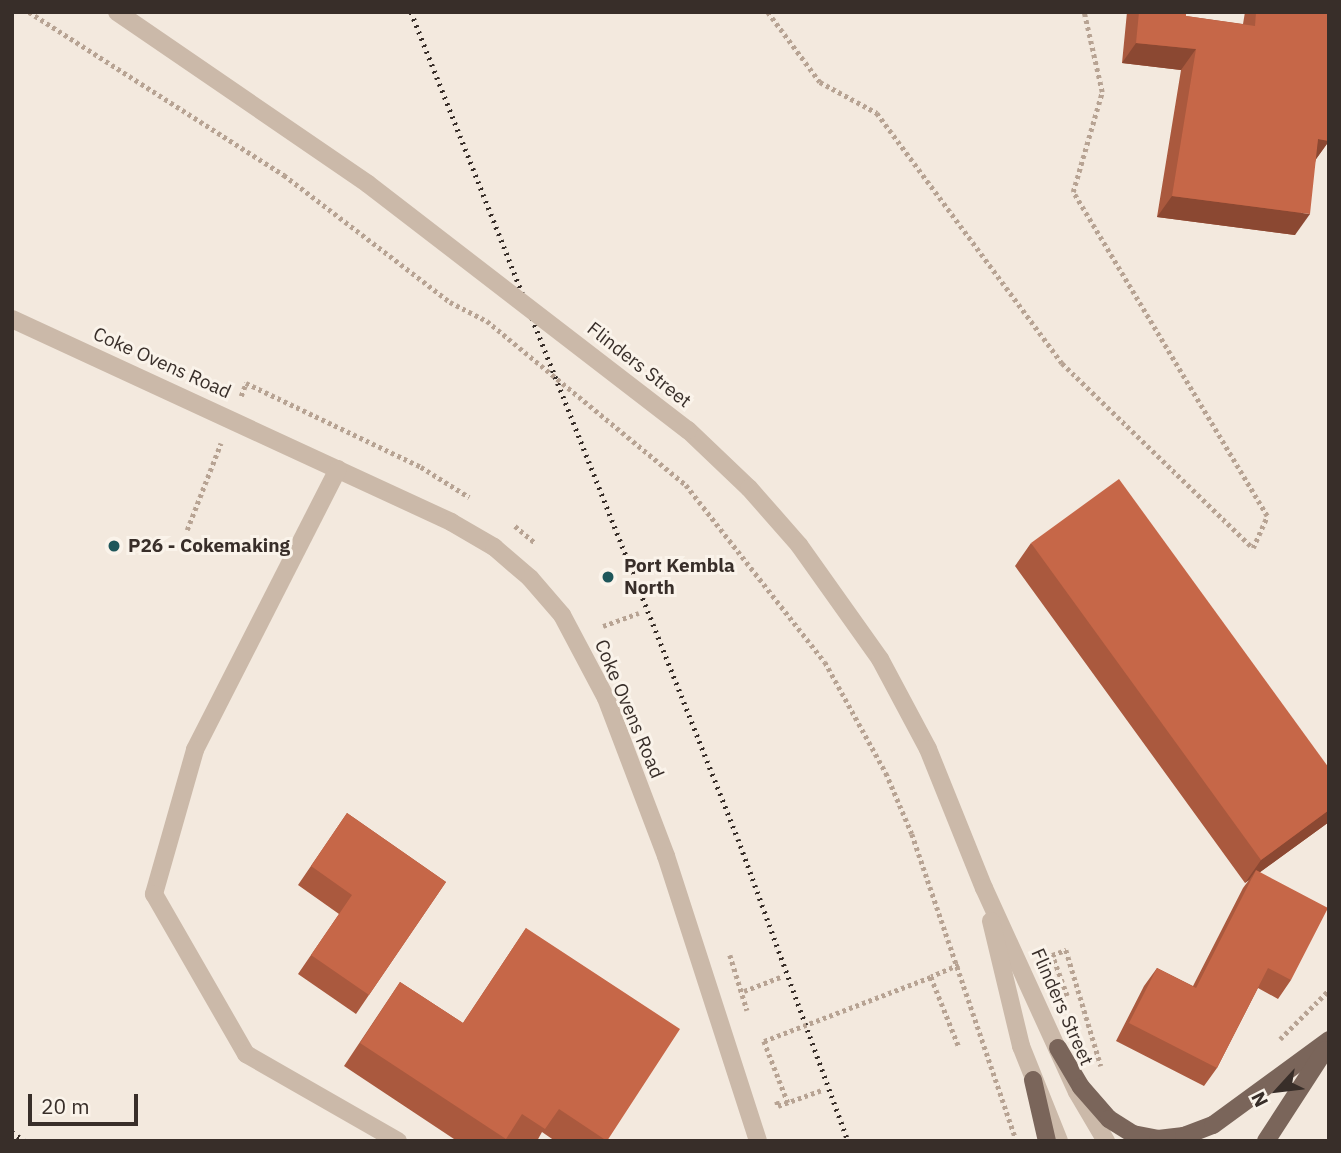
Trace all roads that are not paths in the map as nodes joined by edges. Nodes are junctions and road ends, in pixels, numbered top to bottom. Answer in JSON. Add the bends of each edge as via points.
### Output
{"nodes":[{"id":1,"x":117,"y":12,"type":"edge"},
{"id":2,"x":12,"y":319,"type":"edge"},
{"id":3,"x":338,"y":469,"type":"junction"},
{"id":4,"x":984,"y":888,"type":"junction"},
{"id":5,"x":1329,"y":1042,"type":"edge"},
{"id":6,"x":1058,"y":1048,"type":"junction"},
{"id":7,"x":1033,"y":1080,"type":"junction"},
{"id":8,"x":752,"y":1139,"type":"edge"},
{"id":9,"x":398,"y":1141,"type":"edge"},
{"id":10,"x":1046,"y":1141,"type":"edge"},
{"id":11,"x":1059,"y":1141,"type":"edge"},
{"id":12,"x":1106,"y":1141,"type":"edge"},
{"id":13,"x":1266,"y":1141,"type":"edge"}],
"edges":[{"from":1,"to":4,"type":"street","name":"Flinders Street","bridge":true,"via":[[369,184],[688,430],[749,488],[799,545],[880,659],[928,749]]},
{"from":2,"to":3,"type":"street","name":"Coke Ovens Road"},
{"from":3,"to":8,"type":"street","name":"Coke Ovens Road","via":[[494,547],[530,578],[562,615],[606,698],[666,856]]},
{"from":3,"to":9,"type":"street","via":[[195,750],[154,894],[246,1054]]},
{"from":4,"to":6,"type":"street","name":"Flinders Street"},
{"from":4,"to":7,"type":"street","name":"Flinders Street","via":[[1012,1016]]},
{"from":5,"to":6,"type":"main road","via":[[1220,1121],[1199,1132],[1158,1139],[1133,1134],[1109,1119],[1081,1087]]},
{"from":5,"to":13,"type":"main road"},
{"from":6,"to":12,"type":"street","name":"Flinders Street"},
{"from":7,"to":10,"type":"main road"},
{"from":7,"to":11,"type":"street","name":"Flinders Street"}]}
